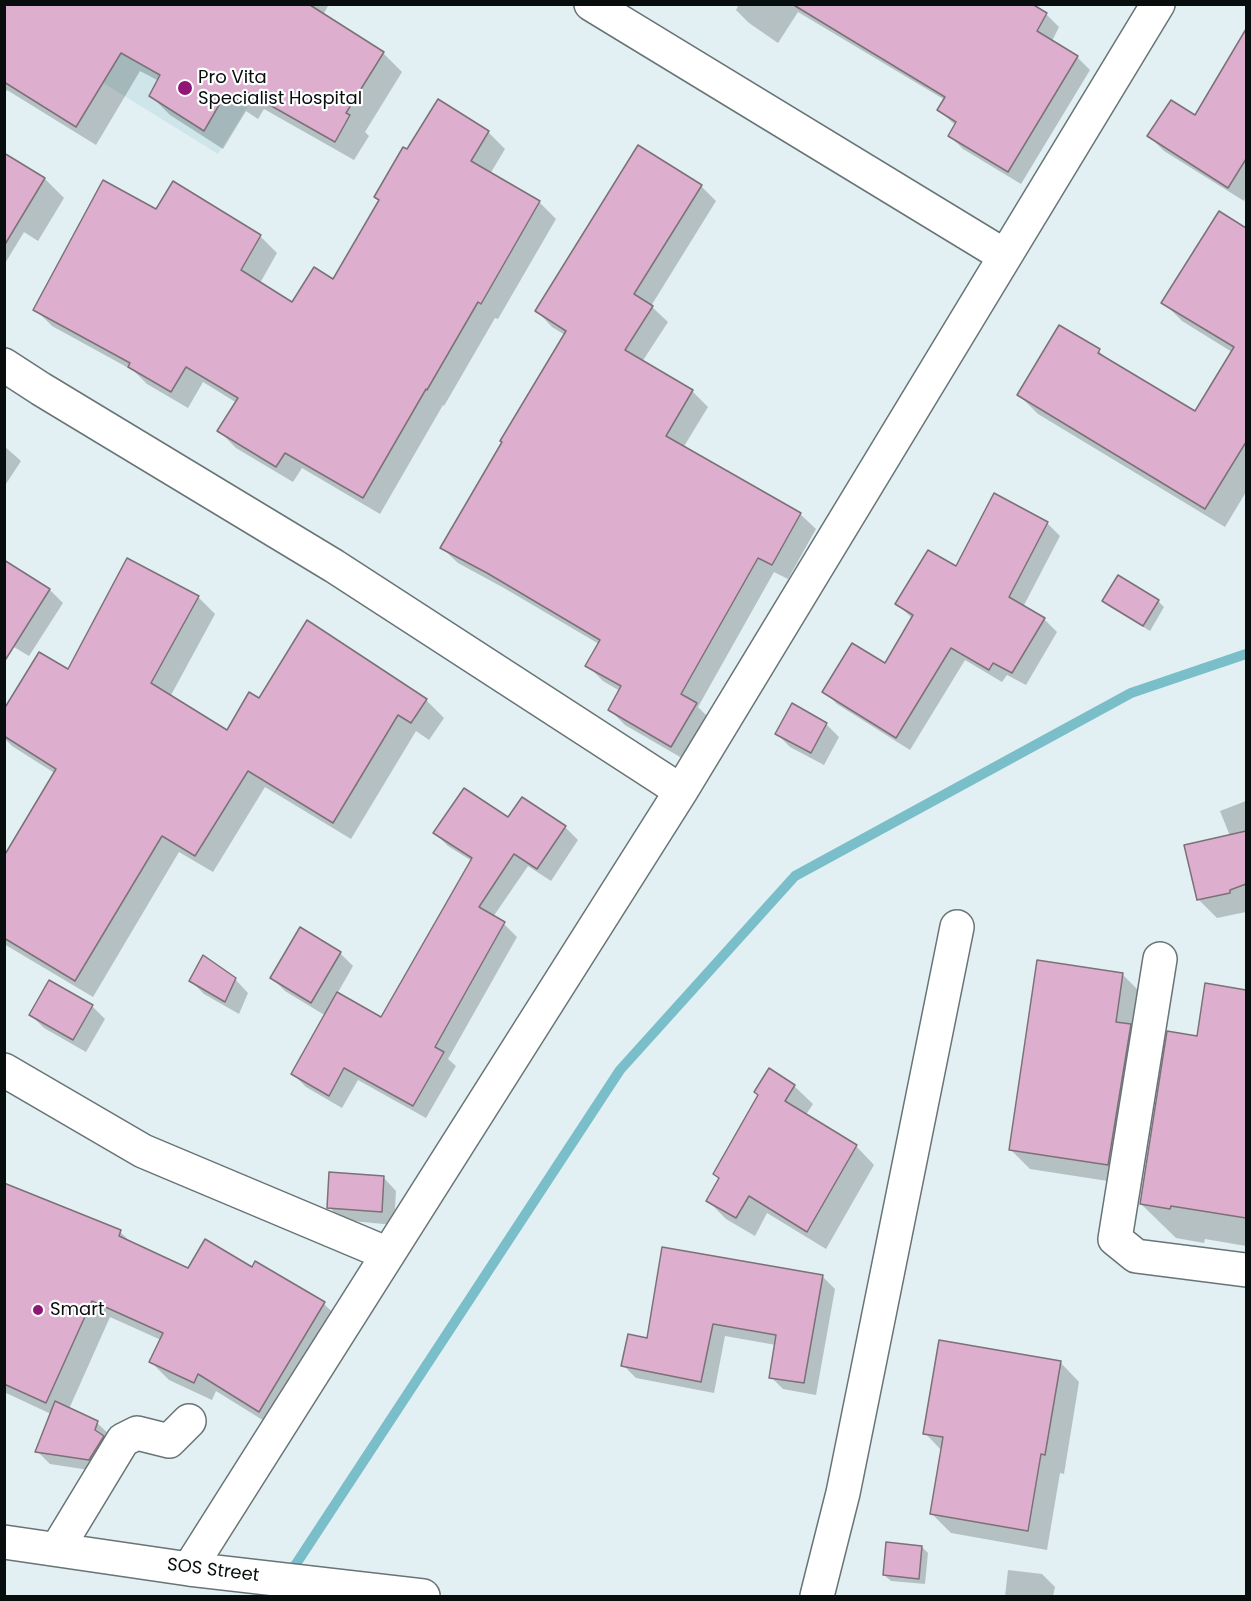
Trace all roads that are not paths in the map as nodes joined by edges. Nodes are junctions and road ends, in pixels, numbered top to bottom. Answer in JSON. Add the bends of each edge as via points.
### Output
{"nodes":[{"id":1,"x":591,"y":4,"type":"edge"},
{"id":2,"x":1158,"y":4,"type":"edge"},
{"id":3,"x":1005,"y":256,"type":"junction"},
{"id":4,"x":4,"y":365,"type":"edge"},
{"id":5,"x":681,"y":791,"type":"junction"},
{"id":6,"x":957,"y":927,"type":"dead end"},
{"id":7,"x":1160,"y":959,"type":"dead end"},
{"id":8,"x":4,"y":1070,"type":"edge"},
{"id":9,"x":388,"y":1254,"type":"junction"},
{"id":10,"x":1246,"y":1270,"type":"edge"},
{"id":11,"x":189,"y":1421,"type":"dead end"},
{"id":12,"x":4,"y":1542,"type":"edge"},
{"id":13,"x":57,"y":1549,"type":"junction"},
{"id":14,"x":189,"y":1569,"type":"junction"},
{"id":15,"x":423,"y":1596,"type":"edge"},
{"id":16,"x":817,"y":1596,"type":"edge"}],
"edges":[{"from":1,"to":3,"type":"street"},
{"from":2,"to":3,"type":"street"},
{"from":3,"to":5,"type":"street"},
{"from":4,"to":5,"type":"street","via":[[334,566]]},
{"from":5,"to":9,"type":"street"},
{"from":6,"to":16,"type":"street","via":[[843,1493]]},
{"from":7,"to":10,"type":"street","via":[[1115,1239],[1136,1256]]},
{"from":8,"to":9,"type":"street","via":[[143,1151]]},
{"from":9,"to":14,"type":"street"},
{"from":11,"to":13,"type":"street","via":[[169,1441],[138,1433],[123,1440]]},
{"from":12,"to":13,"type":"street","name":"SOS Street"},
{"from":13,"to":14,"type":"street","name":"SOS Street"},
{"from":14,"to":15,"type":"street","name":"SOS Street"}]}
